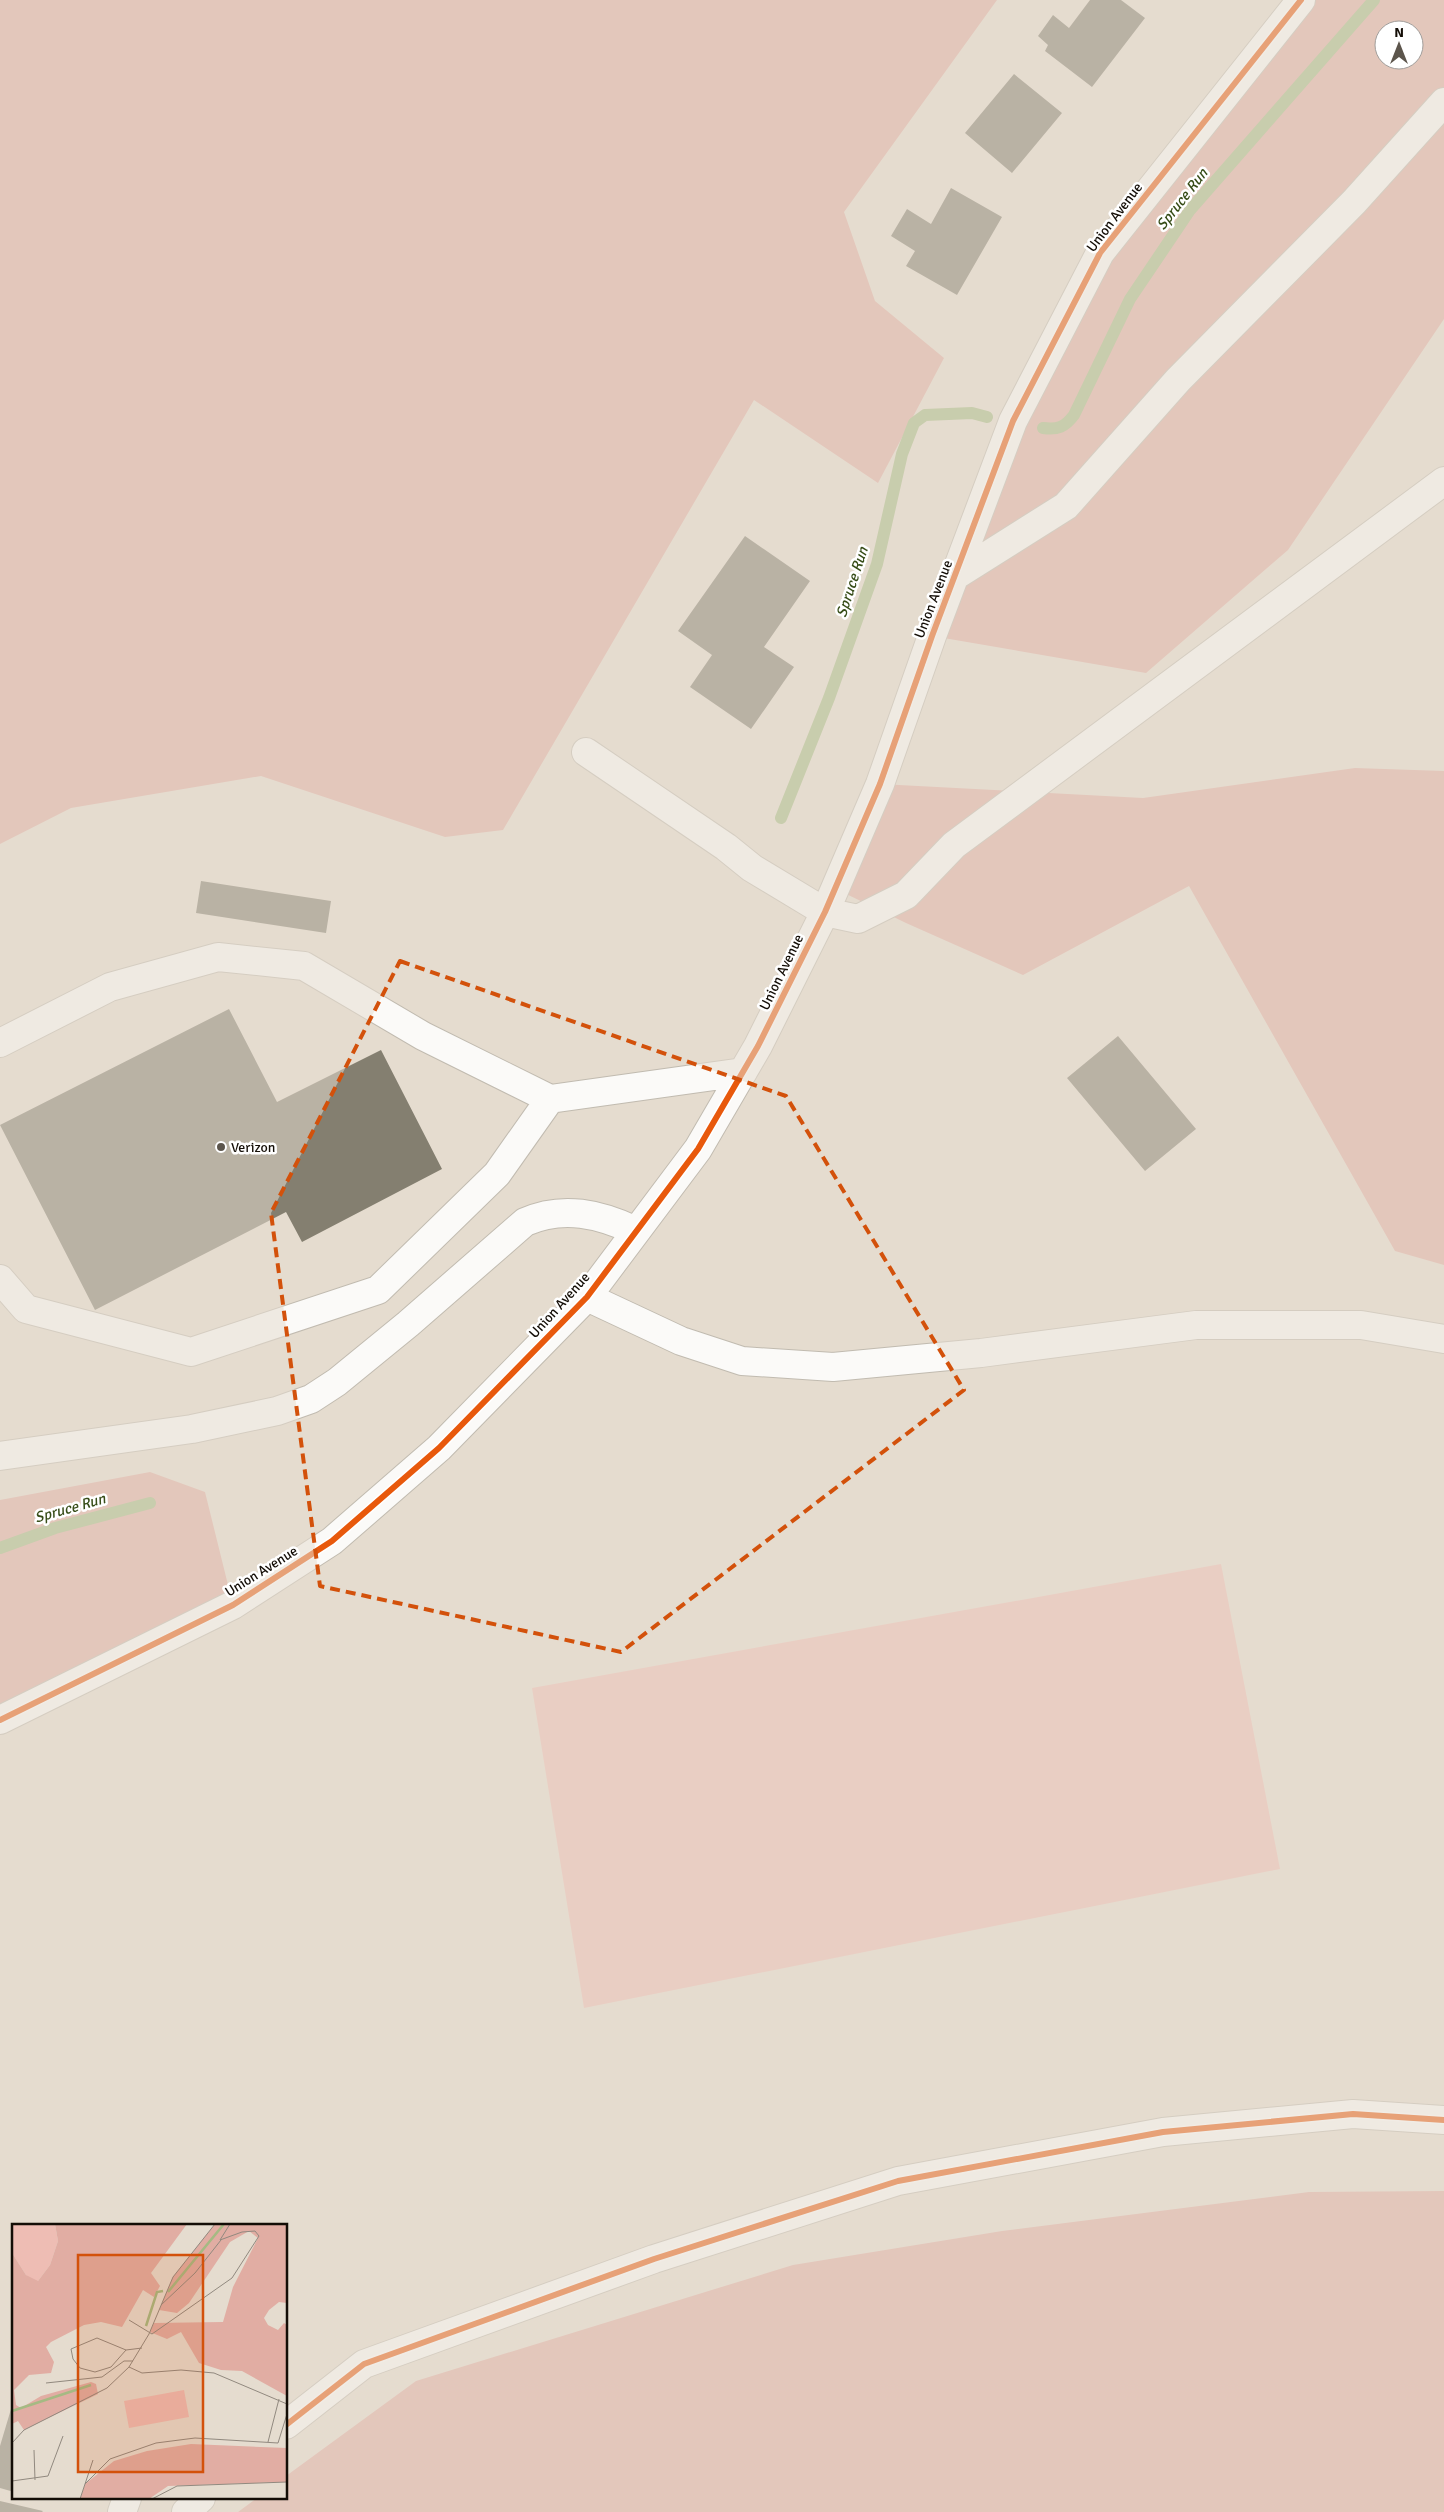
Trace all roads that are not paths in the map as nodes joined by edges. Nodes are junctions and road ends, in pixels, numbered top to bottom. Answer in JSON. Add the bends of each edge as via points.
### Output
{"nodes":[{"id":1,"x":1301,"y":0,"type":"edge"},
{"id":2,"x":1444,"y":102,"type":"edge"},
{"id":3,"x":1444,"y":481,"type":"edge"},
{"id":4,"x":955,"y":576,"type":"junction"},
{"id":5,"x":586,"y":752,"type":"dead end"},
{"id":6,"x":825,"y":912,"type":"junction"},
{"id":7,"x":0,"y":1043,"type":"edge"},
{"id":8,"x":743,"y":1072,"type":"junction"},
{"id":9,"x":550,"y":1099,"type":"junction"},
{"id":10,"x":636,"y":1231,"type":"junction"},
{"id":11,"x":0,"y":1279,"type":"edge"},
{"id":12,"x":587,"y":1297,"type":"junction"},
{"id":13,"x":1444,"y":1339,"type":"edge"},
{"id":14,"x":0,"y":1456,"type":"edge"},
{"id":15,"x":0,"y":1720,"type":"edge"},
{"id":16,"x":1444,"y":2120,"type":"edge"},
{"id":17,"x":288,"y":2424,"type":"edge"},
{"id":18,"x":126,"y":2500,"type":"edge"},
{"id":19,"x":199,"y":2500,"type":"edge"},
{"id":20,"x":122,"y":2512,"type":"edge"},
{"id":21,"x":186,"y":2512,"type":"edge"}],
"edges":[{"from":1,"to":4,"type":"street","name":"Union Avenue","via":[[1100,253],[1013,421]]},
{"from":2,"to":4,"type":"street","via":[[1354,202],[1178,380],[1066,506]]},
{"from":3,"to":6,"type":"street","via":[[954,845],[906,895],[858,919]]},
{"from":4,"to":6,"type":"street","name":"Union Avenue","via":[[880,784]]},
{"from":5,"to":6,"type":"street","via":[[752,868]]},
{"from":6,"to":8,"type":"street","name":"Union Avenue"},
{"from":7,"to":9,"type":"street","via":[[110,988],[218,957],[304,966],[423,1036]]},
{"from":8,"to":9,"type":"street"},
{"from":8,"to":10,"type":"street","name":"Union Avenue","via":[[698,1149]]},
{"from":9,"to":11,"type":"street","via":[[497,1174],[378,1290],[191,1352],[26,1309]]},
{"from":10,"to":12,"type":"street","name":"Union Avenue"},
{"from":10,"to":14,"type":"street","via":[[610,1219],[573,1212],[541,1215],[525,1222],[408,1324],[311,1399],[277,1411],[192,1429]]},
{"from":12,"to":13,"type":"street","via":[[681,1341],[742,1361],[833,1367],[981,1353],[1196,1325],[1361,1325]]},
{"from":12,"to":15,"type":"street","name":"Union Avenue","via":[[439,1448],[332,1541],[233,1605]]},
{"from":16,"to":17,"type":"street","via":[[1353,2114],[1163,2132],[898,2181],[654,2259],[364,2364]]},
{"from":18,"to":20,"type":"street"},
{"from":19,"to":21,"type":"street"}]}
